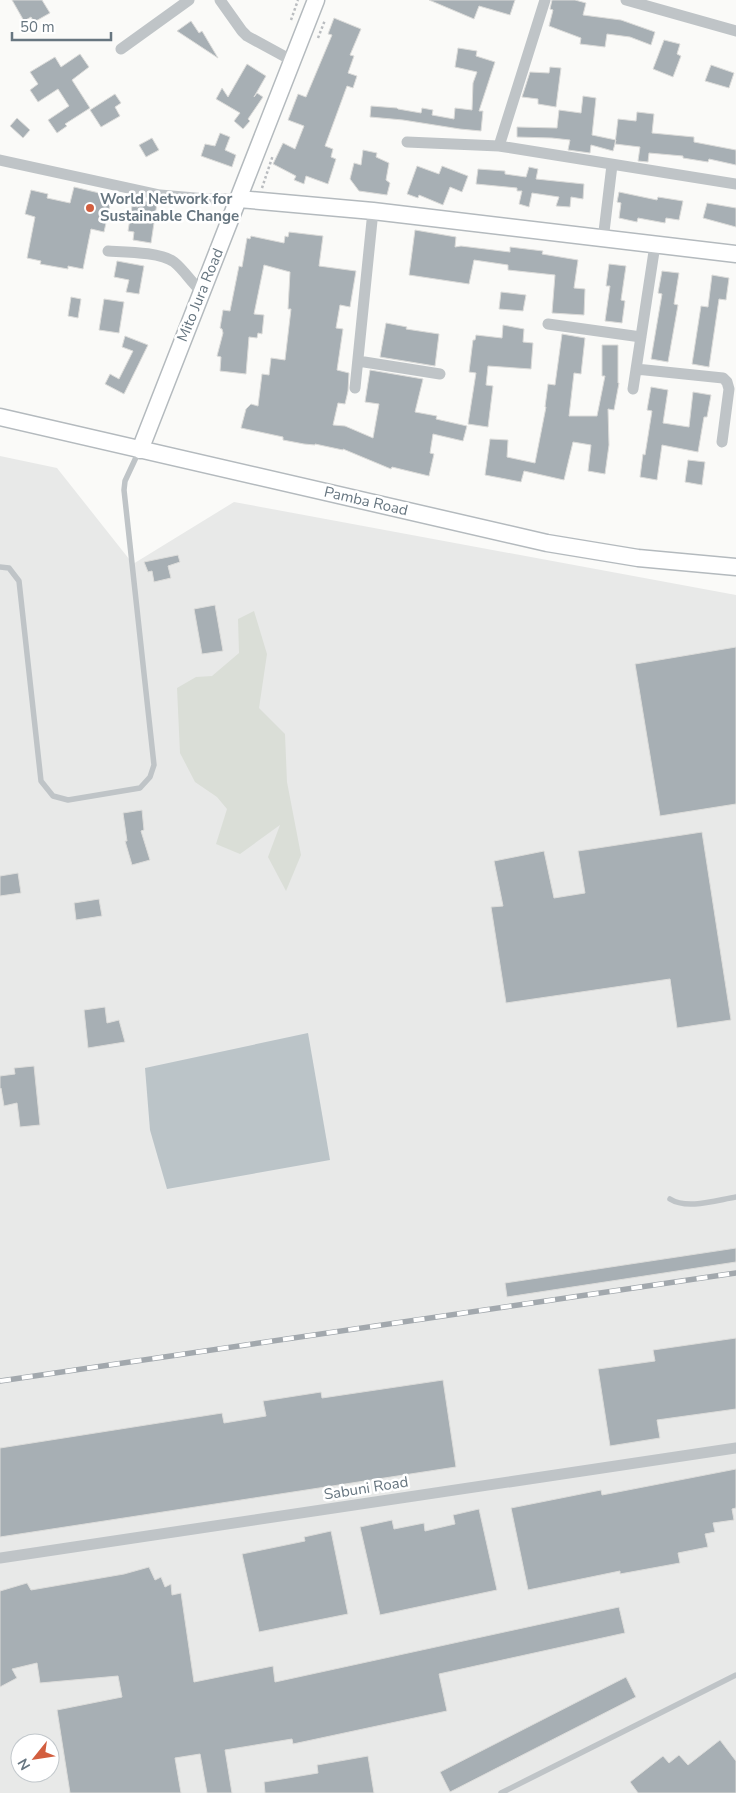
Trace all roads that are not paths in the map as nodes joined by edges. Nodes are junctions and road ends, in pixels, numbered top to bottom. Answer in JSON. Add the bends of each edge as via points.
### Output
{"nodes":[{"id":1,"x":189,"y":0,"type":"edge"},
{"id":2,"x":220,"y":0,"type":"edge"},
{"id":3,"x":316,"y":0,"type":"edge"},
{"id":4,"x":545,"y":0,"type":"edge"},
{"id":5,"x":626,"y":0,"type":"edge"},
{"id":6,"x":736,"y":31,"type":"edge"},
{"id":7,"x":121,"y":49,"type":"dead end"},
{"id":8,"x":293,"y":61,"type":"junction"},
{"id":9,"x":407,"y":142,"type":"dead end"},
{"id":10,"x":500,"y":146,"type":"junction"},
{"id":11,"x":0,"y":160,"type":"edge"},
{"id":12,"x":612,"y":165,"type":"junction"},
{"id":13,"x":736,"y":184,"type":"edge"},
{"id":14,"x":239,"y":199,"type":"junction"},
{"id":15,"x":372,"y":211,"type":"junction"},
{"id":16,"x":604,"y":240,"type":"junction"},
{"id":17,"x":654,"y":245,"type":"junction"},
{"id":18,"x":108,"y":251,"type":"dead end"},
{"id":19,"x":736,"y":254,"type":"edge"},
{"id":20,"x":201,"y":291,"type":"junction"},
{"id":21,"x":548,"y":324,"type":"dead end"},
{"id":22,"x":641,"y":338,"type":"junction"},
{"id":23,"x":358,"y":361,"type":"junction"},
{"id":24,"x":636,"y":368,"type":"junction"},
{"id":25,"x":440,"y":374,"type":"dead end"},
{"id":26,"x":355,"y":388,"type":"dead end"},
{"id":27,"x":633,"y":389,"type":"dead end"},
{"id":28,"x":0,"y":417,"type":"edge"},
{"id":29,"x":722,"y":442,"type":"dead end"},
{"id":30,"x":140,"y":450,"type":"junction"},
{"id":31,"x":0,"y":567,"type":"edge"},
{"id":32,"x":736,"y":567,"type":"edge"},
{"id":33,"x":736,"y":1197,"type":"edge"},
{"id":34,"x":670,"y":1199,"type":"dead end"},
{"id":35,"x":736,"y":1448,"type":"edge"},
{"id":36,"x":0,"y":1558,"type":"edge"},
{"id":37,"x":736,"y":1675,"type":"edge"},
{"id":38,"x":501,"y":1793,"type":"edge"}],
"edges":[{"from":1,"to":7,"type":"street"},
{"from":2,"to":8,"type":"street","via":[[246,36]]},
{"from":3,"to":8,"type":"main road","name":"Mito Jura Road"},
{"from":4,"to":10,"type":"street"},
{"from":5,"to":6,"type":"street"},
{"from":8,"to":14,"type":"main road","name":"Mito Jura Road"},
{"from":9,"to":10,"type":"street"},
{"from":10,"to":12,"type":"street"},
{"from":11,"to":14,"type":"street","via":[[160,195]]},
{"from":12,"to":13,"type":"street"},
{"from":12,"to":16,"type":"street"},
{"from":14,"to":15,"type":"main road"},
{"from":14,"to":20,"type":"main road","name":"Mito Jura Road"},
{"from":15,"to":16,"type":"main road"},
{"from":15,"to":23,"type":"street"},
{"from":16,"to":17,"type":"main road"},
{"from":17,"to":19,"type":"main road"},
{"from":17,"to":22,"type":"street"},
{"from":18,"to":20,"type":"street","via":[[166,257],[175,262]]},
{"from":20,"to":30,"type":"main road","name":"Mito Jura Road"},
{"from":21,"to":22,"type":"street"},
{"from":22,"to":24,"type":"street"},
{"from":23,"to":25,"type":"street"},
{"from":23,"to":26,"type":"street"},
{"from":24,"to":27,"type":"street"},
{"from":24,"to":29,"type":"street","via":[[723,378],[728,382]]},
{"from":28,"to":30,"type":"main road","name":"Pamba Road"},
{"from":30,"to":31,"type":"lane","via":[[124,490],[154,765],[150,777],[140,788],[68,800],[54,796],[41,781],[19,581],[9,568]]},
{"from":30,"to":32,"type":"main road","name":"Pamba Road","via":[[547,542],[638,558]]},
{"from":33,"to":34,"type":"lane","via":[[684,1205]]},
{"from":35,"to":36,"type":"street","name":"Sabuni Road"},
{"from":37,"to":38,"type":"lane"}]}
